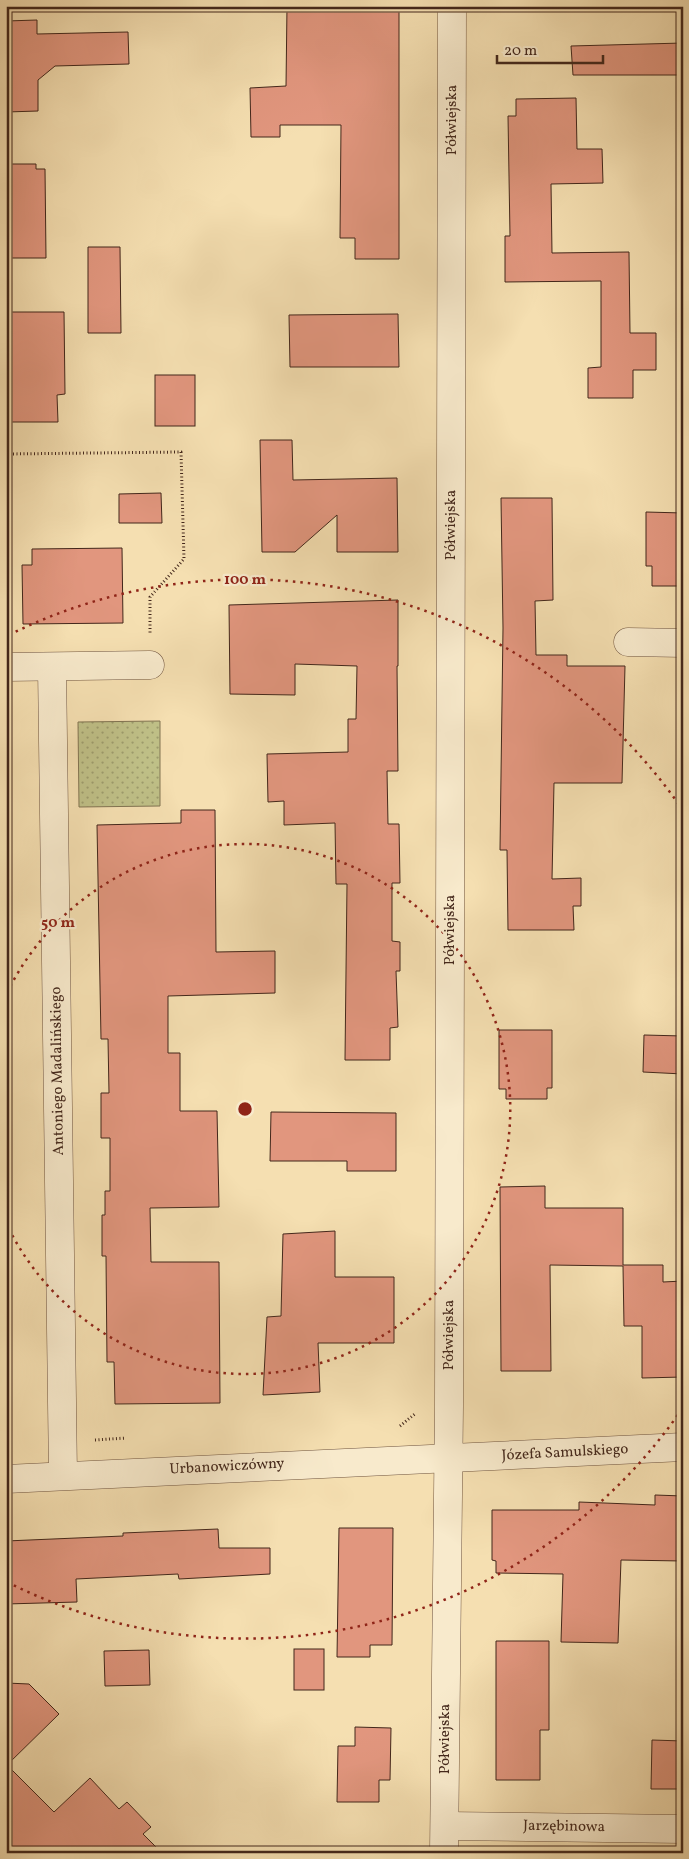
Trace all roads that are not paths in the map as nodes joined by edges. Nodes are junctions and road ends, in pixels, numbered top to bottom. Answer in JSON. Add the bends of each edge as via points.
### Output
{"nodes":[{"id":1,"x":452,"y":6,"type":"edge"},
{"id":2,"x":628,"y":642,"type":"dead end"},
{"id":3,"x":683,"y":643,"type":"edge"},
{"id":4,"x":150,"y":665,"type":"road end"},
{"id":5,"x":6,"y":667,"type":"edge"},
{"id":6,"x":52,"y":667,"type":"junction"},
{"id":7,"x":683,"y":1447,"type":"edge"},
{"id":8,"x":448,"y":1458,"type":"junction"},
{"id":9,"x":63,"y":1475,"type":"junction"},
{"id":10,"x":6,"y":1479,"type":"edge"},
{"id":11,"x":444,"y":1826,"type":"junction"},
{"id":12,"x":683,"y":1829,"type":"edge"},
{"id":13,"x":444,"y":1853,"type":"edge"}],
"edges":[{"from":1,"to":8,"type":"street","name":"Półwiejska"},
{"from":2,"to":3,"type":"street"},
{"from":4,"to":6,"type":"street"},
{"from":5,"to":6,"type":"street"},
{"from":6,"to":9,"type":"street","name":"Antoniego Madalińskiego"},
{"from":7,"to":8,"type":"street","name":"Józefa Samulskiego"},
{"from":8,"to":9,"type":"street","name":"Urbanowiczówny"},
{"from":8,"to":11,"type":"street","name":"Półwiejska"},
{"from":9,"to":10,"type":"street","name":"Urbanowiczówny"},
{"from":11,"to":12,"type":"street","name":"Jarzębinowa"},
{"from":11,"to":13,"type":"street","name":"Półwiejska"}]}
